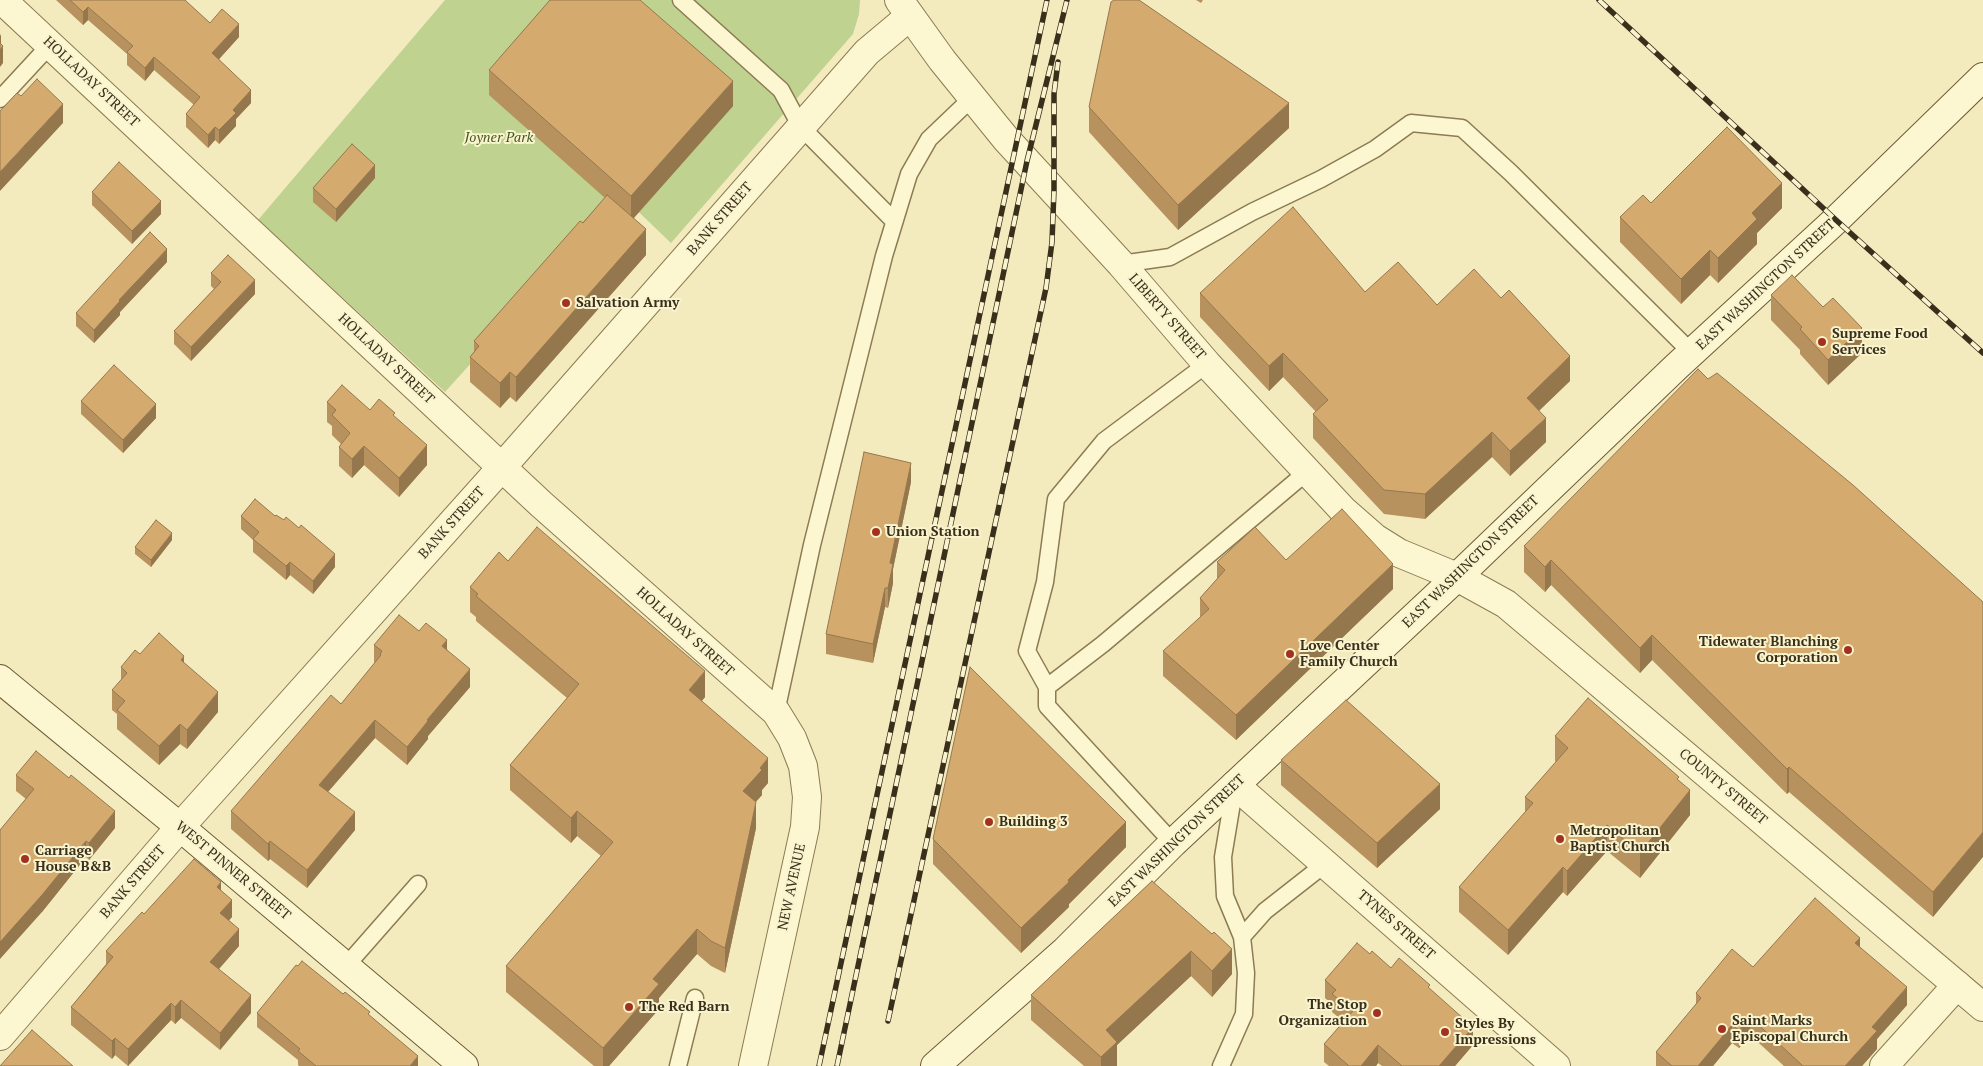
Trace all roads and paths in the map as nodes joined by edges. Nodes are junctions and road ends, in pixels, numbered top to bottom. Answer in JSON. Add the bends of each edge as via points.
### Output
{"nodes":[{"id":1,"x":2,"y":0,"type":"edge"},
{"id":2,"x":680,"y":0,"type":"edge"},
{"id":3,"x":905,"y":8,"type":"edge"},
{"id":4,"x":50,"y":45,"type":"junction"},
{"id":5,"x":1983,"y":76,"type":"edge"},
{"id":6,"x":972,"y":97,"type":"junction"},
{"id":7,"x":0,"y":99,"type":"edge"},
{"id":8,"x":801,"y":127,"type":"junction"},
{"id":9,"x":894,"y":221,"type":"junction"},
{"id":10,"x":1122,"y":264,"type":"junction"},
{"id":11,"x":1692,"y":353,"type":"junction"},
{"id":12,"x":1207,"y":364,"type":"junction"},
{"id":13,"x":502,"y":468,"type":"junction"},
{"id":14,"x":1308,"y":472,"type":"junction"},
{"id":15,"x":1457,"y":577,"type":"junction"},
{"id":16,"x":0,"y":679,"type":"edge"},
{"id":17,"x":1047,"y":686,"type":"junction"},
{"id":18,"x":776,"y":712,"type":"junction"},
{"id":19,"x":1235,"y":785,"type":"junction"},
{"id":20,"x":180,"y":827,"type":"junction"},
{"id":21,"x":1173,"y":843,"type":"junction"},
{"id":22,"x":1325,"y":864,"type":"junction"},
{"id":23,"x":418,"y":884,"type":"dead end"},
{"id":24,"x":1242,"y":937,"type":"junction"},
{"id":25,"x":346,"y":966,"type":"junction"},
{"id":26,"x":1957,"y":985,"type":"junction"},
{"id":27,"x":695,"y":998,"type":"dead end"},
{"id":28,"x":1983,"y":1007,"type":"edge"},
{"id":29,"x":0,"y":1036,"type":"edge"},
{"id":30,"x":464,"y":1066,"type":"edge"},
{"id":31,"x":678,"y":1066,"type":"edge"},
{"id":32,"x":753,"y":1066,"type":"edge"},
{"id":33,"x":935,"y":1066,"type":"edge"},
{"id":34,"x":1221,"y":1066,"type":"edge"},
{"id":35,"x":1556,"y":1066,"type":"edge"},
{"id":36,"x":1884,"y":1066,"type":"edge"}],
"edges":[{"from":1,"to":4,"type":"street","name":"HOLLADAY STREET"},
{"from":2,"to":8,"type":"lane","via":[[782,90]]},
{"from":3,"to":6,"type":"street","name":"LIBERTY STREET"},
{"from":3,"to":8,"type":"street","name":"BANK STREET"},
{"from":4,"to":7,"type":"lane"},
{"from":4,"to":13,"type":"street","name":"HOLLADAY STREET"},
{"from":5,"to":11,"type":"street","name":"EAST WASHINGTON STREET","via":[[1836,220]]},
{"from":6,"to":9,"type":"lane","via":[[929,139],[908,174]]},
{"from":6,"to":10,"type":"street","name":"LIBERTY STREET","via":[[1006,139]]},
{"from":8,"to":9,"type":"lane"},
{"from":8,"to":13,"type":"street","name":"BANK STREET"},
{"from":9,"to":18,"type":"lane","via":[[812,545]]},
{"from":10,"to":11,"type":"lane","via":[[1170,257],[1375,149],[1411,123],[1462,128]]},
{"from":10,"to":12,"type":"street","name":"LIBERTY STREET"},
{"from":11,"to":15,"type":"street","name":"EAST WASHINGTON STREET"},
{"from":12,"to":14,"type":"street","name":"LIBERTY STREET"},
{"from":12,"to":17,"type":"lane","via":[[1104,441],[1056,499],[1045,582],[1027,651]]},
{"from":13,"to":18,"type":"street","name":"HOLLADAY STREET"},
{"from":13,"to":20,"type":"street","name":"BANK STREET"},
{"from":14,"to":15,"type":"street","name":"LIBERTY STREET","via":[[1343,510],[1375,538],[1399,553]]},
{"from":14,"to":17,"type":"lane","via":[[1103,644]]},
{"from":15,"to":19,"type":"street","name":"EAST WASHINGTON STREET"},
{"from":15,"to":26,"type":"street","name":"COUNTY STREET","via":[[1506,604]]},
{"from":16,"to":20,"type":"street","name":"WEST PINNER STREET"},
{"from":17,"to":21,"type":"lane","via":[[1047,706]]},
{"from":18,"to":32,"type":"street","name":"NEW AVENUE","via":[[792,738],[803,766],[806,819]]},
{"from":19,"to":21,"type":"street","name":"EAST WASHINGTON STREET"},
{"from":19,"to":22,"type":"street","name":"TYNES STREET"},
{"from":19,"to":24,"type":"lane","via":[[1223,857],[1225,896]]},
{"from":20,"to":25,"type":"street","name":"WEST PINNER STREET"},
{"from":20,"to":29,"type":"street","name":"BANK STREET"},
{"from":21,"to":33,"type":"street","name":"EAST WASHINGTON STREET","via":[[1065,951]]},
{"from":22,"to":24,"type":"lane","via":[[1265,911]]},
{"from":22,"to":35,"type":"street","name":"TYNES STREET"},
{"from":23,"to":25,"type":"lane"},
{"from":24,"to":34,"type":"lane","via":[[1246,973],[1244,1014]]},
{"from":25,"to":30,"type":"street","name":"WEST PINNER STREET"},
{"from":26,"to":28,"type":"street","name":"COUNTY STREET"},
{"from":26,"to":36,"type":"street"},
{"from":27,"to":31,"type":"lane"}]}
